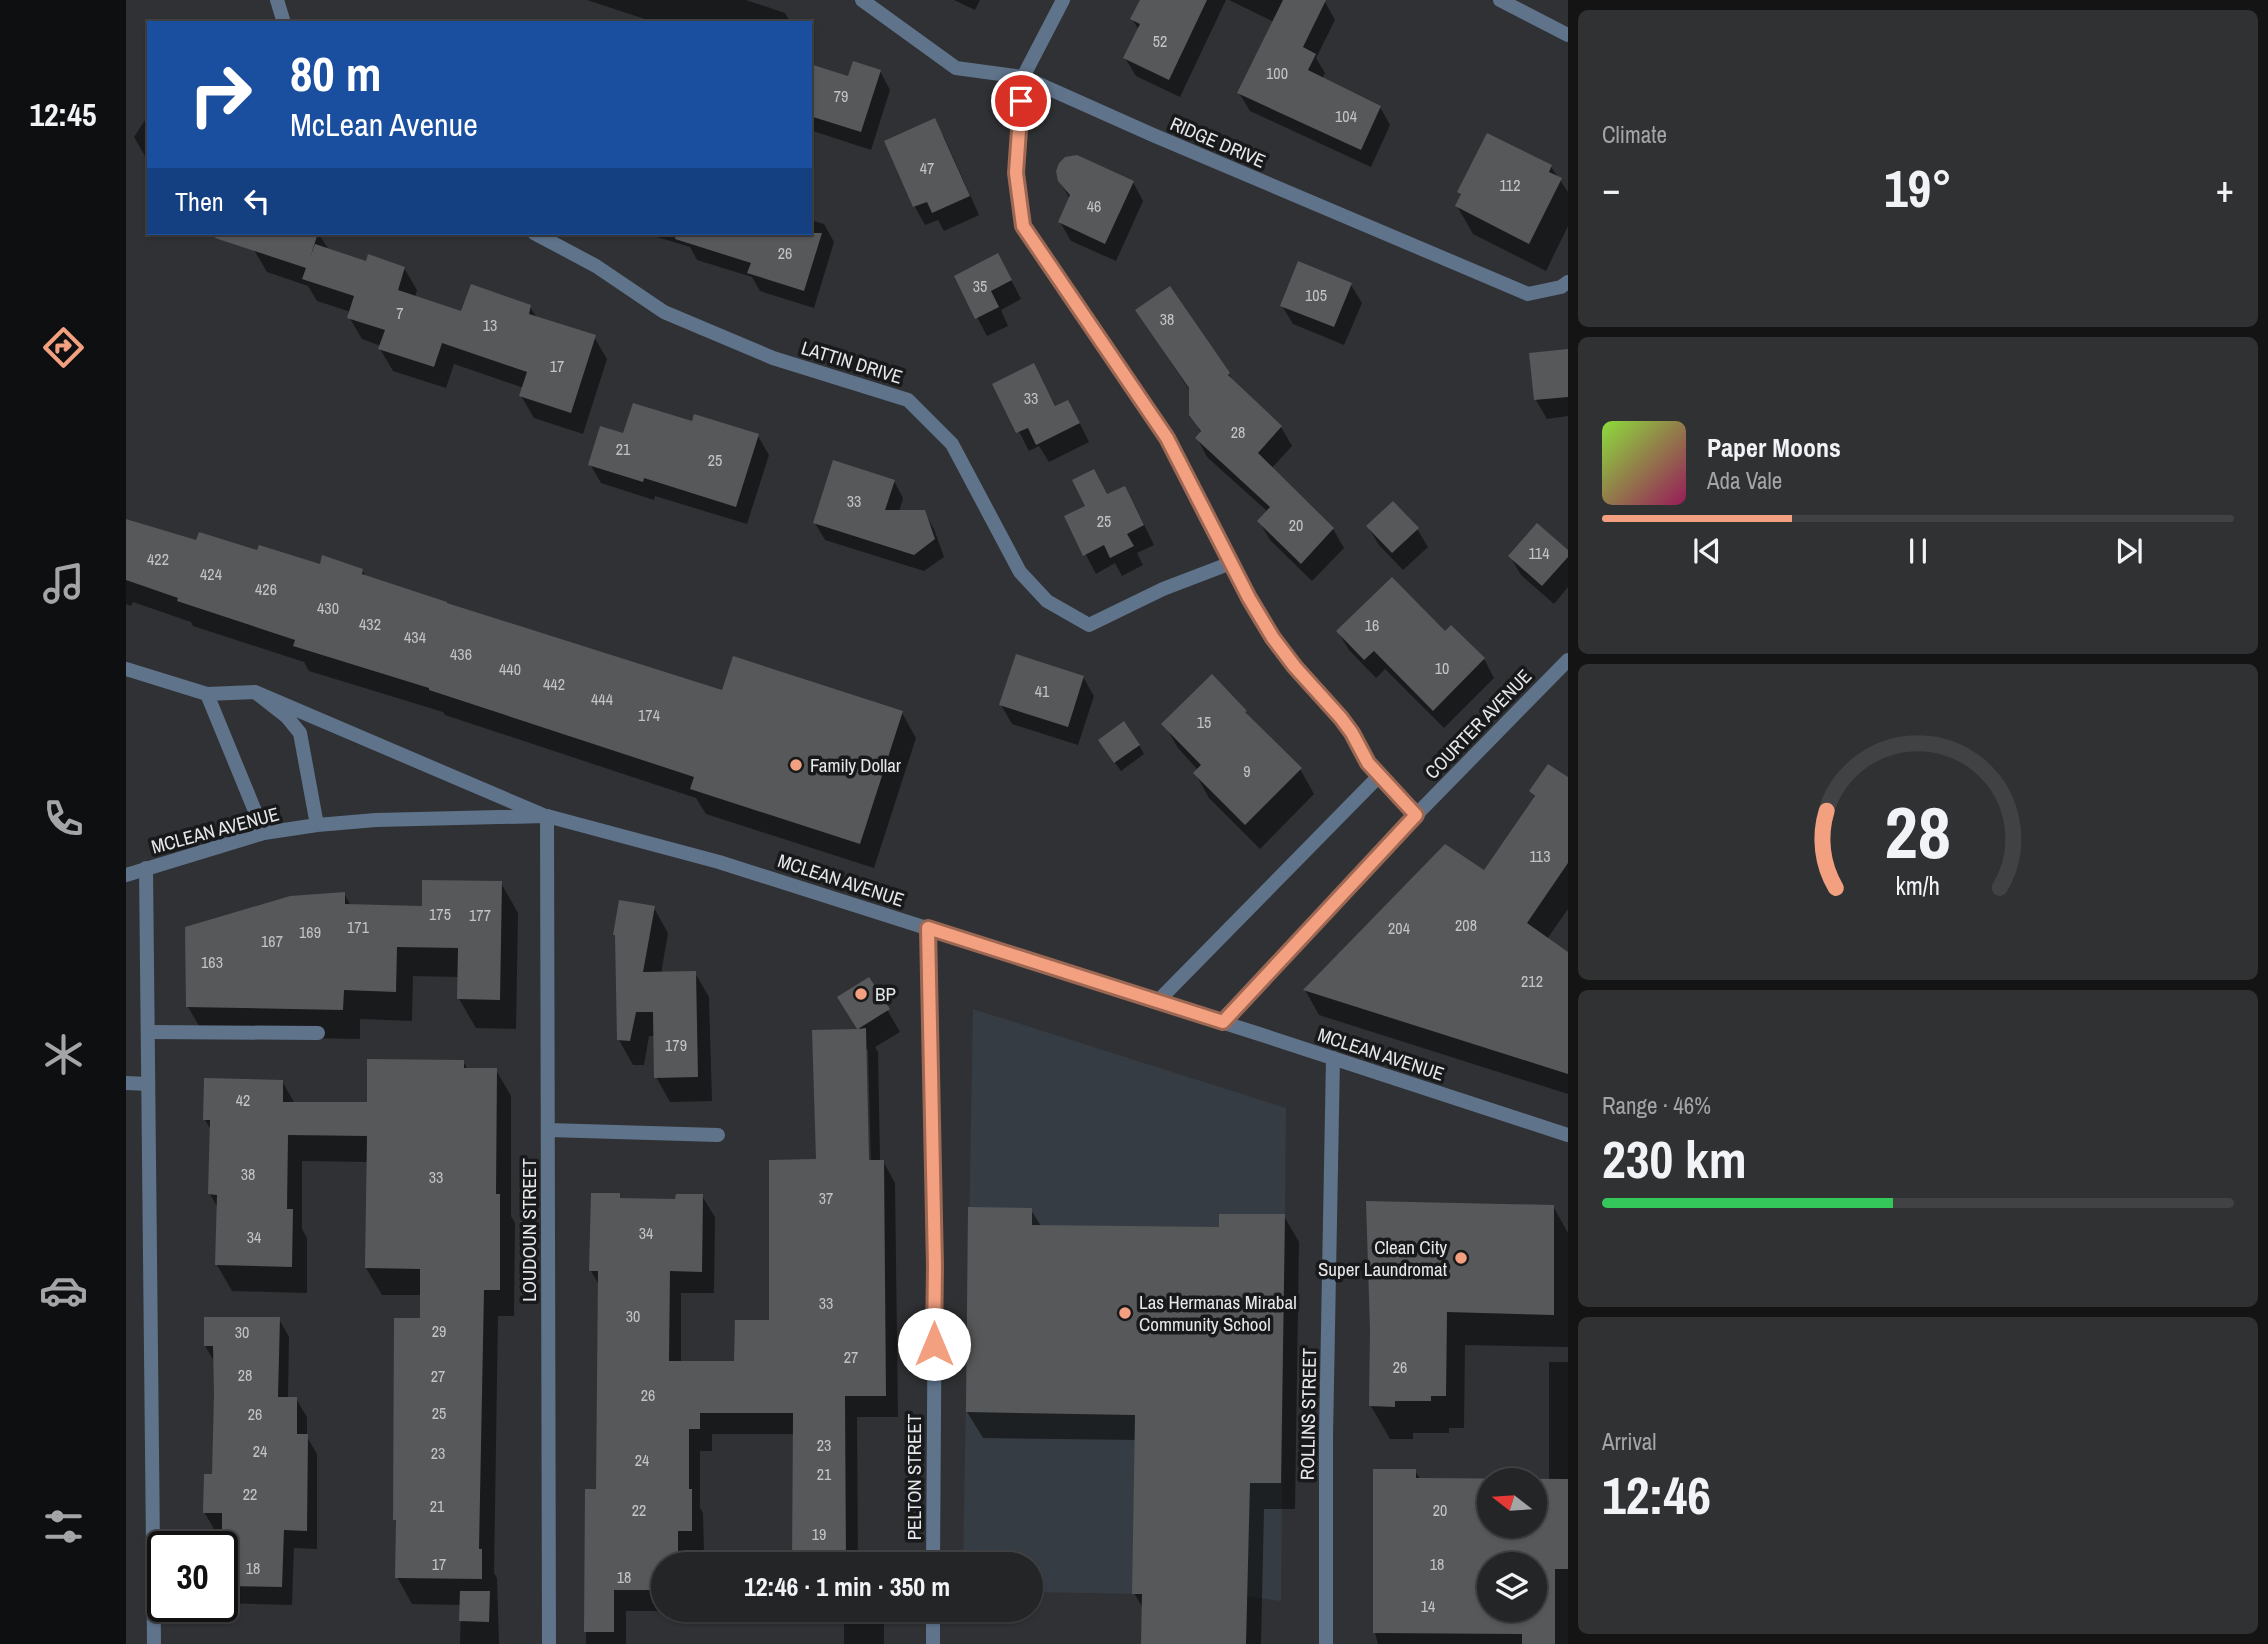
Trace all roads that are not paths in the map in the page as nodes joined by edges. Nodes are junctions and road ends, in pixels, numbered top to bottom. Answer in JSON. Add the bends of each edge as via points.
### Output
{"nodes":[{"id":1,"x":277,"y":0,"type":"edge"},
{"id":2,"x":863,"y":0,"type":"edge"},
{"id":3,"x":1063,"y":0,"type":"edge"},
{"id":4,"x":1500,"y":0,"type":"edge"},
{"id":5,"x":283,"y":21,"type":"edge"},
{"id":6,"x":1568,"y":35,"type":"edge"},
{"id":7,"x":1023,"y":76,"type":"junction"},
{"id":8,"x":538,"y":235,"type":"edge"},
{"id":9,"x":1568,"y":282,"type":"edge"},
{"id":10,"x":1231,"y":563,"type":"junction"},
{"id":11,"x":1568,"y":660,"type":"edge"},
{"id":12,"x":126,"y":669,"type":"edge"},
{"id":13,"x":255,"y":692,"type":"junction"},
{"id":14,"x":207,"y":694,"type":"junction"},
{"id":15,"x":1380,"y":775,"type":"junction"},
{"id":16,"x":1416,"y":815,"type":"junction"},
{"id":17,"x":547,"y":817,"type":"junction"},
{"id":18,"x":317,"y":825,"type":"junction"},
{"id":19,"x":264,"y":833,"type":"junction"},
{"id":20,"x":146,"y":869,"type":"junction"},
{"id":21,"x":126,"y":875,"type":"edge"},
{"id":22,"x":928,"y":928,"type":"junction"},
{"id":23,"x":1158,"y":1001,"type":"junction"},
{"id":24,"x":1223,"y":1022,"type":"junction"},
{"id":25,"x":148,"y":1032,"type":"junction"},
{"id":26,"x":318,"y":1033,"type":"dead end"},
{"id":27,"x":1333,"y":1059,"type":"junction"},
{"id":28,"x":126,"y":1083,"type":"edge"},
{"id":29,"x":148,"y":1084,"type":"junction"},
{"id":30,"x":548,"y":1130,"type":"junction"},
{"id":31,"x":718,"y":1135,"type":"dead end"},
{"id":32,"x":1568,"y":1135,"type":"edge"},
{"id":33,"x":933,"y":1552,"type":"edge"},
{"id":34,"x":933,"y":1622,"type":"edge"},
{"id":35,"x":154,"y":1644,"type":"edge"},
{"id":36,"x":549,"y":1644,"type":"edge"},
{"id":37,"x":933,"y":1644,"type":"edge"},
{"id":38,"x":1326,"y":1644,"type":"edge"}],
"edges":[{"from":1,"to":5,"type":"street"},
{"from":2,"to":7,"type":"street","name":"RIDGE DRIVE","via":[[956,68]]},
{"from":3,"to":7,"type":"street"},
{"from":4,"to":6,"type":"street"},
{"from":7,"to":9,"type":"street","name":"RIDGE DRIVE","via":[[1528,294]]},
{"from":7,"to":10,"type":"street","via":[[1016,173],[1023,226],[1167,438]]},
{"from":8,"to":10,"type":"street","name":"LATTIN DRIVE","via":[[596,266],[664,312],[773,358],[908,400],[952,444],[1020,572],[1047,601],[1088,625]]},
{"from":10,"to":15,"type":"street","via":[[1273,638],[1341,718]]},
{"from":11,"to":16,"type":"street","name":"COURTER AVENUE"},
{"from":12,"to":14,"type":"street"},
{"from":13,"to":14,"type":"street"},
{"from":13,"to":17,"type":"street"},
{"from":13,"to":18,"type":"street","via":[[300,733]]},
{"from":14,"to":19,"type":"street"},
{"from":15,"to":16,"type":"street"},
{"from":15,"to":23,"type":"street"},
{"from":16,"to":24,"type":"street","name":"COURTER AVENUE"},
{"from":17,"to":18,"type":"street","name":"MCLEAN AVENUE"},
{"from":17,"to":22,"type":"street","name":"MCLEAN AVENUE","via":[[719,862]]},
{"from":17,"to":30,"type":"street","name":"LOUDOUN STREET"},
{"from":18,"to":19,"type":"street","name":"MCLEAN AVENUE"},
{"from":19,"to":20,"type":"street","name":"MCLEAN AVENUE"},
{"from":20,"to":21,"type":"street","name":"MCLEAN AVENUE"},
{"from":20,"to":25,"type":"street"},
{"from":22,"to":23,"type":"street","name":"MCLEAN AVENUE"},
{"from":22,"to":33,"type":"street","name":"PELTON STREET","via":[[935,1266]]},
{"from":23,"to":24,"type":"street","name":"MCLEAN AVENUE"},
{"from":24,"to":27,"type":"street","name":"MCLEAN AVENUE"},
{"from":25,"to":26,"type":"street"},
{"from":25,"to":29,"type":"street"},
{"from":27,"to":32,"type":"street","name":"MCLEAN AVENUE"},
{"from":27,"to":38,"type":"street","name":"ROLLINS STREET"},
{"from":28,"to":29,"type":"street"},
{"from":29,"to":35,"type":"street"},
{"from":30,"to":31,"type":"street"},
{"from":30,"to":36,"type":"street","name":"LOUDOUN STREET"},
{"from":34,"to":37,"type":"street"}]}
